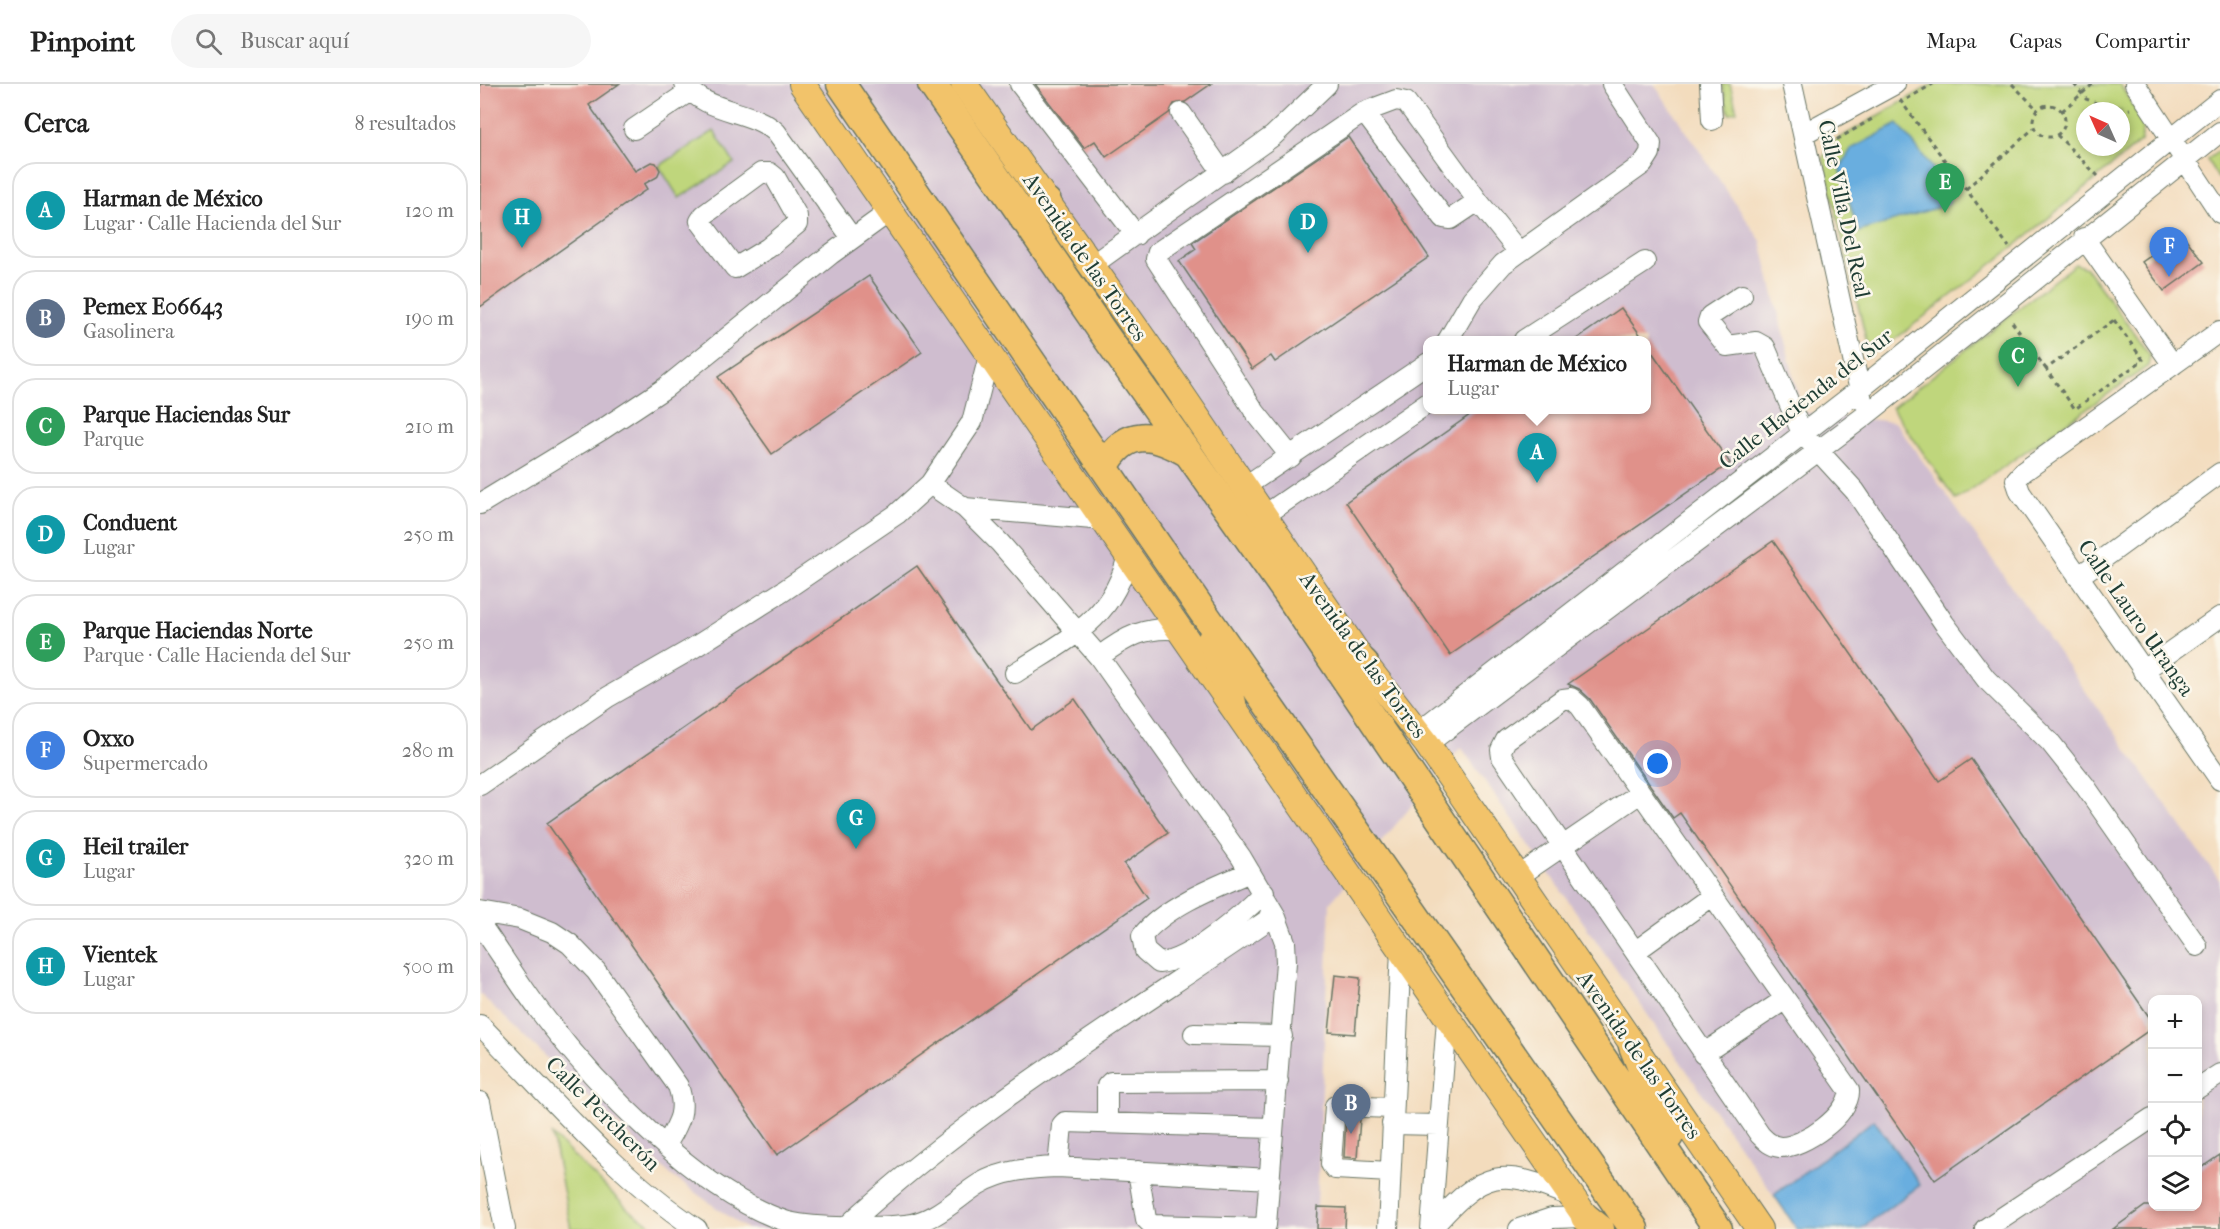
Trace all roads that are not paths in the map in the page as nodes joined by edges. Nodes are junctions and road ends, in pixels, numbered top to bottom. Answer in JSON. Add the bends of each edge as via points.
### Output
{"nodes":[{"id":1,"x":802,"y":84,"type":"edge"},
{"id":2,"x":832,"y":84,"type":"edge"},
{"id":3,"x":841,"y":84,"type":"edge"},
{"id":4,"x":932,"y":84,"type":"edge"},
{"id":5,"x":964,"y":84,"type":"edge"},
{"id":6,"x":1020,"y":84,"type":"edge"},
{"id":7,"x":1327,"y":84,"type":"edge"},
{"id":8,"x":1612,"y":84,"type":"edge"},
{"id":9,"x":1710,"y":84,"type":"edge"},
{"id":10,"x":1792,"y":84,"type":"edge"},
{"id":11,"x":2135,"y":84,"type":"edge"},
{"id":12,"x":687,"y":88,"type":"edge"},
{"id":13,"x":1896,"y":91,"type":"edge"},
{"id":14,"x":2220,"y":100,"type":"edge"},
{"id":15,"x":1364,"y":112,"type":"junction"},
{"id":16,"x":1181,"y":113,"type":"dead end"},
{"id":17,"x":1712,"y":120,"type":"dead end"},
{"id":18,"x":869,"y":127,"type":"junction"},
{"id":19,"x":634,"y":129,"type":"dead end"},
{"id":20,"x":2220,"y":132,"type":"edge"},
{"id":21,"x":1803,"y":134,"type":"junction"},
{"id":22,"x":2170,"y":140,"type":"junction"},
{"id":23,"x":2184,"y":160,"type":"junction"},
{"id":24,"x":797,"y":162,"type":"junction"},
{"id":25,"x":1223,"y":173,"type":"junction"},
{"id":26,"x":775,"y":177,"type":"junction"},
{"id":27,"x":2216,"y":199,"type":"edge"},
{"id":28,"x":1478,"y":201,"type":"junction"},
{"id":29,"x":1036,"y":210,"type":"junction"},
{"id":30,"x":889,"y":212,"type":"junction"},
{"id":31,"x":1136,"y":235,"type":"junction"},
{"id":32,"x":852,"y":238,"type":"junction"},
{"id":33,"x":2084,"y":238,"type":"junction"},
{"id":34,"x":1518,"y":251,"type":"junction"},
{"id":35,"x":1645,"y":262,"type":"dead end"},
{"id":36,"x":1092,"y":265,"type":"junction"},
{"id":37,"x":1742,"y":295,"type":"dead end"},
{"id":38,"x":2220,"y":331,"type":"edge"},
{"id":39,"x":1450,"y":336,"type":"edge"},
{"id":40,"x":1530,"y":336,"type":"edge"},
{"id":41,"x":989,"y":356,"type":"junction"},
{"id":42,"x":2173,"y":365,"type":"junction"},
{"id":43,"x":1423,"y":366,"type":"edge"},
{"id":44,"x":1859,"y":390,"type":"junction"},
{"id":45,"x":1423,"y":406,"type":"edge"},
{"id":46,"x":1866,"y":415,"type":"junction"},
{"id":47,"x":1802,"y":433,"type":"junction"},
{"id":48,"x":1816,"y":450,"type":"junction"},
{"id":49,"x":1189,"y":454,"type":"junction"},
{"id":50,"x":1291,"y":457,"type":"junction"},
{"id":51,"x":1105,"y":466,"type":"junction"},
{"id":52,"x":2220,"y":473,"type":"edge"},
{"id":53,"x":930,"y":484,"type":"junction"},
{"id":54,"x":1244,"y":487,"type":"junction"},
{"id":55,"x":480,"y":504,"type":"edge"},
{"id":56,"x":965,"y":508,"type":"junction"},
{"id":57,"x":1265,"y":515,"type":"junction"},
{"id":58,"x":1104,"y":520,"type":"junction"},
{"id":59,"x":1128,"y":554,"type":"junction"},
{"id":60,"x":2078,"y":577,"type":"junction"},
{"id":61,"x":1288,"y":594,"type":"junction"},
{"id":62,"x":1203,"y":612,"type":"junction"},
{"id":63,"x":2220,"y":616,"type":"edge"},
{"id":64,"x":1181,"y":630,"type":"junction"},
{"id":65,"x":1078,"y":633,"type":"junction"},
{"id":66,"x":1099,"y":657,"type":"junction"},
{"id":67,"x":1364,"y":663,"type":"junction"},
{"id":68,"x":2143,"y":671,"type":"junction"},
{"id":69,"x":1015,"y":673,"type":"dead end"},
{"id":70,"x":1232,"y":703,"type":"junction"},
{"id":71,"x":1422,"y":738,"type":"junction"},
{"id":72,"x":2220,"y":780,"type":"edge"},
{"id":73,"x":480,"y":785,"type":"edge"},
{"id":74,"x":1639,"y":794,"type":"junction"},
{"id":75,"x":1564,"y":845,"type":"junction"},
{"id":76,"x":1250,"y":872,"type":"junction"},
{"id":77,"x":1516,"y":878,"type":"junction"},
{"id":78,"x":1264,"y":892,"type":"junction"},
{"id":79,"x":1712,"y":896,"type":"junction"},
{"id":80,"x":480,"y":912,"type":"edge"},
{"id":81,"x":1275,"y":915,"type":"junction"},
{"id":82,"x":480,"y":924,"type":"edge"},
{"id":83,"x":2197,"y":945,"type":"dead end"},
{"id":84,"x":1401,"y":950,"type":"junction"},
{"id":85,"x":1636,"y":951,"type":"junction"},
{"id":86,"x":1784,"y":999,"type":"junction"},
{"id":87,"x":1447,"y":1018,"type":"junction"},
{"id":88,"x":480,"y":1025,"type":"edge"},
{"id":89,"x":1194,"y":1034,"type":"dead end"},
{"id":90,"x":1282,"y":1036,"type":"junction"},
{"id":91,"x":1633,"y":1046,"type":"junction"},
{"id":92,"x":1703,"y":1054,"type":"junction"},
{"id":93,"x":2220,"y":1074,"type":"edge"},
{"id":94,"x":1278,"y":1081,"type":"junction"},
{"id":95,"x":2202,"y":1085,"type":"edge"},
{"id":96,"x":480,"y":1102,"type":"edge"},
{"id":97,"x":1392,"y":1116,"type":"junction"},
{"id":98,"x":2148,"y":1121,"type":"edge"},
{"id":99,"x":1107,"y":1123,"type":"junction"},
{"id":100,"x":1439,"y":1125,"type":"junction"},
{"id":101,"x":1273,"y":1128,"type":"junction"},
{"id":102,"x":666,"y":1145,"type":"junction"},
{"id":103,"x":1058,"y":1167,"type":"junction"},
{"id":104,"x":1138,"y":1171,"type":"junction"},
{"id":105,"x":1390,"y":1172,"type":"junction"},
{"id":106,"x":1270,"y":1179,"type":"junction"},
{"id":107,"x":1688,"y":1186,"type":"junction"},
{"id":108,"x":1577,"y":1220,"type":"edge"},
{"id":109,"x":847,"y":1226,"type":"junction"},
{"id":110,"x":1432,"y":1228,"type":"edge"},
{"id":111,"x":505,"y":1229,"type":"edge"},
{"id":112,"x":698,"y":1229,"type":"edge"},
{"id":113,"x":1388,"y":1229,"type":"edge"},
{"id":114,"x":1519,"y":1229,"type":"edge"},
{"id":115,"x":1634,"y":1229,"type":"edge"},
{"id":116,"x":1718,"y":1229,"type":"edge"},
{"id":117,"x":1760,"y":1229,"type":"edge"},
{"id":118,"x":1985,"y":1229,"type":"edge"}],
"edges":[{"from":1,"to":30,"type":"main road"},
{"from":2,"to":18,"type":"highway"},
{"from":3,"to":18,"type":"highway"},
{"from":4,"to":29,"type":"highway","name":"Avenida de las Torres"},
{"from":5,"to":29,"type":"main road","name":"Avenida de las Torres"},
{"from":6,"to":31,"type":"street"},
{"from":7,"to":25,"type":"street","via":[[1273,136]]},
{"from":8,"to":34,"type":"street","via":[[1651,144],[1644,164]]},
{"from":9,"to":17,"type":"street"},
{"from":10,"to":21,"type":"street","name":"Calle Villa Del Real"},
{"from":11,"to":22,"type":"street"},
{"from":12,"to":19,"type":"street"},
{"from":12,"to":24,"type":"street","via":[[698,97],[769,126]]},
{"from":13,"to":21,"type":"street"},
{"from":14,"to":22,"type":"street","name":"Calle Hacienda del Sur"},
{"from":15,"to":28,"type":"street","via":[[1396,100],[1406,102]]},
{"from":15,"to":28,"type":"street","via":[[1444,218],[1451,219]]},
{"from":15,"to":50,"type":"street","via":[[1158,252],[1156,259],[1255,412]]},
{"from":16,"to":25,"type":"street"},
{"from":18,"to":51,"type":"highway"},
{"from":20,"to":23,"type":"street","name":"Calle Hacienda del Sur"},
{"from":21,"to":44,"type":"street","name":"Calle Villa Del Real"},
{"from":22,"to":23,"type":"street"},
{"from":22,"to":44,"type":"street","name":"Calle Hacienda del Sur","via":[[2103,179],[2019,260]]},
{"from":23,"to":27,"type":"street"},
{"from":23,"to":33,"type":"street","name":"Calle Hacienda del Sur"},
{"from":24,"to":26,"type":"street"},
{"from":24,"to":32,"type":"street"},
{"from":25,"to":31,"type":"street"},
{"from":26,"to":26,"type":"street","via":[[770,172],[761,173],[701,218],[701,224],[735,268],[797,224],[797,216]]},
{"from":28,"to":34,"type":"street"},
{"from":29,"to":36,"type":"main road","name":"Avenida de las Torres"},
{"from":29,"to":49,"type":"highway","name":"Avenida de las Torres"},
{"from":30,"to":32,"type":"street"},
{"from":30,"to":41,"type":"main road"},
{"from":31,"to":36,"type":"street"},
{"from":32,"to":55,"type":"street","via":[[665,388]]},
{"from":33,"to":42,"type":"street"},
{"from":33,"to":46,"type":"street","name":"Calle Hacienda del Sur"},
{"from":34,"to":39,"type":"street","via":[[1488,277]]},
{"from":35,"to":40,"type":"street"},
{"from":36,"to":54,"type":"main road","name":"Avenida de las Torres"},
{"from":37,"to":47,"type":"street","via":[[1710,316],[1708,322],[1727,346],[1756,342],[1765,347]]},
{"from":38,"to":42,"type":"street"},
{"from":41,"to":53,"type":"street","via":[[972,422]]},
{"from":41,"to":58,"type":"main road"},
{"from":42,"to":60,"type":"street","name":"Calle Lauro Uranga","via":[[2016,480],[2020,492]]},
{"from":43,"to":50,"type":"street"},
{"from":44,"to":46,"type":"street","name":"Calle Villa Del Real"},
{"from":44,"to":47,"type":"street","name":"Calle Hacienda del Sur"},
{"from":45,"to":57,"type":"street"},
{"from":46,"to":48,"type":"street","name":"Calle Hacienda del Sur"},
{"from":47,"to":48,"type":"street"},
{"from":47,"to":71,"type":"street","name":"Calle Hacienda del Sur"},
{"from":48,"to":71,"type":"street","name":"Calle Hacienda del Sur"},
{"from":48,"to":83,"type":"street","via":[[1855,491],[1986,679],[2050,742],[2085,786]]},
{"from":49,"to":51,"type":"highway","via":[[1168,441],[1143,436],[1120,446]]},
{"from":49,"to":61,"type":"highway","name":"Avenida de las Torres"},
{"from":50,"to":54,"type":"street"},
{"from":51,"to":62,"type":"highway"},
{"from":52,"to":60,"type":"street"},
{"from":53,"to":56,"type":"street"},
{"from":53,"to":73,"type":"street","via":[[897,514],[782,592],[608,697]]},
{"from":54,"to":57,"type":"main road","name":"Avenida de las Torres"},
{"from":56,"to":58,"type":"street"},
{"from":56,"to":65,"type":"street"},
{"from":57,"to":67,"type":"main road","name":"Avenida de las Torres"},
{"from":58,"to":59,"type":"main road"},
{"from":59,"to":64,"type":"main road"},
{"from":59,"to":65,"type":"street","via":[[1119,587],[1110,602]]},
{"from":60,"to":68,"type":"street","name":"Calle Lauro Uranga"},
{"from":61,"to":67,"type":"highway"},
{"from":61,"to":107,"type":"highway","name":"Avenida de las Torres"},
{"from":62,"to":70,"type":"highway"},
{"from":62,"to":115,"type":"highway"},
{"from":63,"to":68,"type":"street"},
{"from":64,"to":66,"type":"street","via":[[1164,627],[1132,634]]},
{"from":64,"to":70,"type":"main road"},
{"from":65,"to":66,"type":"street"},
{"from":65,"to":69,"type":"street"},
{"from":66,"to":76,"type":"street"},
{"from":67,"to":71,"type":"main road","name":"Avenida de las Torres"},
{"from":68,"to":72,"type":"street","name":"Calle Lauro Uranga"},
{"from":70,"to":84,"type":"main road"},
{"from":71,"to":77,"type":"main road","name":"Avenida de las Torres"},
{"from":74,"to":75,"type":"street"},
{"from":74,"to":75,"type":"street","via":[[1576,701],[1563,699],[1506,740],[1501,750],[1509,768]]},
{"from":74,"to":79,"type":"street"},
{"from":75,"to":77,"type":"street"},
{"from":75,"to":85,"type":"street"},
{"from":76,"to":78,"type":"street"},
{"from":76,"to":78,"type":"street","via":[[1201,895],[1156,923],[1142,936],[1145,951],[1159,963],[1179,957],[1228,925]]},
{"from":77,"to":91,"type":"main road","name":"Avenida de las Torres"},
{"from":78,"to":81,"type":"street"},
{"from":79,"to":85,"type":"street"},
{"from":79,"to":86,"type":"street"},
{"from":80,"to":102,"type":"street","via":[[520,919],[552,932],[596,971],[678,1086],[682,1109]]},
{"from":81,"to":90,"type":"street","via":[[1285,942]]},
{"from":81,"to":109,"type":"street","via":[[1024,1085],[893,1184]]},
{"from":82,"to":102,"type":"street","via":[[572,1051]]},
{"from":84,"to":87,"type":"main road"},
{"from":84,"to":97,"type":"street"},
{"from":85,"to":92,"type":"street"},
{"from":86,"to":92,"type":"street"},
{"from":86,"to":92,"type":"street","via":[[1849,1090],[1842,1112],[1812,1135],[1790,1146],[1766,1142]]},
{"from":87,"to":100,"type":"street"},
{"from":87,"to":108,"type":"main road"},
{"from":88,"to":112,"type":"street","name":"Calle Percherón","via":[[633,1178],[663,1206]]},
{"from":89,"to":90,"type":"street"},
{"from":90,"to":94,"type":"street"},
{"from":91,"to":107,"type":"highway"},
{"from":91,"to":117,"type":"main road","name":"Avenida de las Torres"},
{"from":93,"to":95,"type":"street"},
{"from":94,"to":99,"type":"street","via":[[1111,1082],[1107,1086]]},
{"from":94,"to":101,"type":"street"},
{"from":96,"to":111,"type":"street"},
{"from":97,"to":100,"type":"street"},
{"from":97,"to":105,"type":"street"},
{"from":97,"to":105,"type":"street","via":[[1335,1106],[1331,1164],[1335,1168]]},
{"from":98,"to":118,"type":"street"},
{"from":99,"to":101,"type":"street"},
{"from":99,"to":103,"type":"street","via":[[1065,1122]]},
{"from":100,"to":110,"type":"street"},
{"from":101,"to":106,"type":"street"},
{"from":102,"to":109,"type":"street","via":[[706,1179],[752,1206],[805,1226]]},
{"from":103,"to":104,"type":"street"},
{"from":103,"to":109,"type":"street","via":[[1001,1174],[922,1222]]},
{"from":104,"to":106,"type":"street"},
{"from":104,"to":106,"type":"street","via":[[1146,1219],[1152,1225],[1262,1228],[1266,1225]]},
{"from":105,"to":113,"type":"street"},
{"from":107,"to":116,"type":"highway","name":"Avenida de las Torres"},
{"from":108,"to":110,"type":"street","via":[[1533,1181],[1512,1176],[1477,1185],[1457,1199]]},
{"from":108,"to":114,"type":"street"}]}
